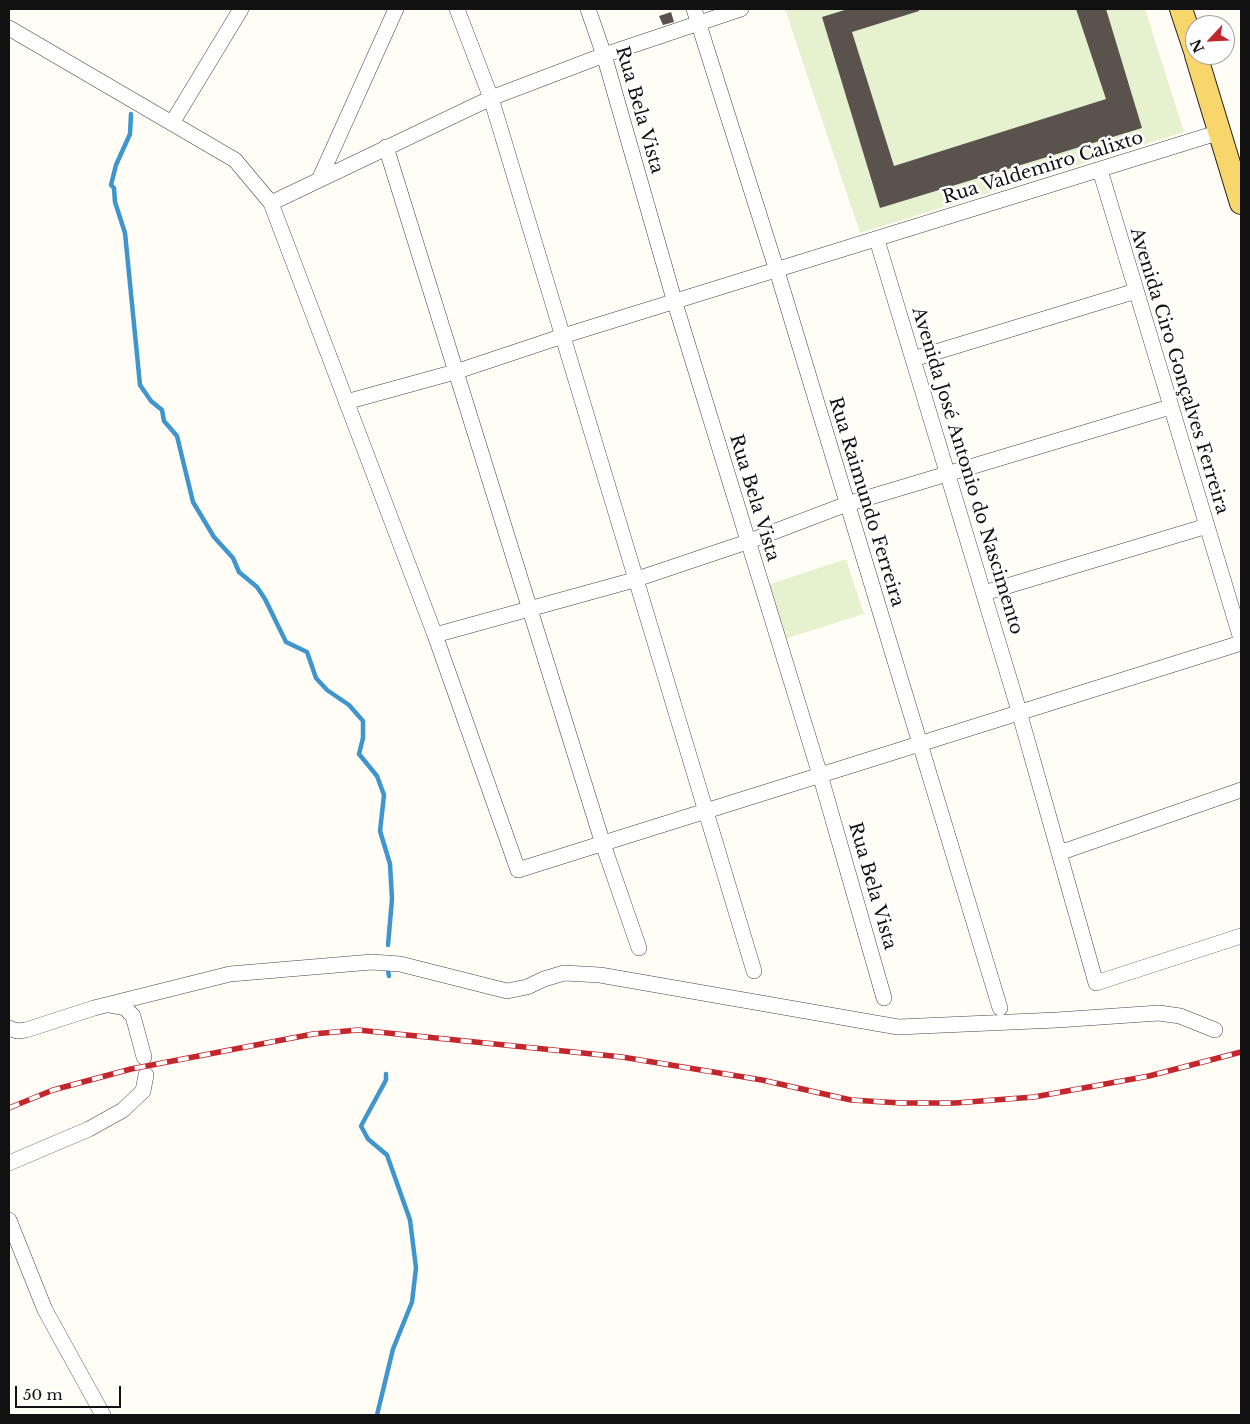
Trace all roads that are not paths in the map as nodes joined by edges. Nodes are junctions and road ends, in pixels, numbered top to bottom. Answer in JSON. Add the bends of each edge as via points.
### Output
{"nodes":[{"id":1,"x":241,"y":9,"type":"edge"},
{"id":2,"x":396,"y":9,"type":"edge"},
{"id":3,"x":457,"y":9,"type":"edge"},
{"id":4,"x":588,"y":9,"type":"edge"},
{"id":5,"x":741,"y":9,"type":"edge"},
{"id":6,"x":1181,"y":9,"type":"edge"},
{"id":7,"x":696,"y":16,"type":"edge"},
{"id":8,"x":1185,"y":21,"type":"edge"},
{"id":9,"x":9,"y":28,"type":"edge"},
{"id":10,"x":604,"y":55,"type":"junction"},
{"id":11,"x":1199,"y":65,"type":"edge"},
{"id":12,"x":491,"y":98,"type":"junction"},
{"id":13,"x":172,"y":123,"type":"junction"},
{"id":14,"x":1220,"y":132,"type":"junction"},
{"id":15,"x":386,"y":147,"type":"junction"},
{"id":16,"x":1100,"y":170,"type":"junction"},
{"id":17,"x":319,"y":180,"type":"junction"},
{"id":18,"x":271,"y":202,"type":"junction"},
{"id":19,"x":1241,"y":203,"type":"edge"},
{"id":20,"x":877,"y":240,"type":"junction"},
{"id":21,"x":777,"y":271,"type":"junction"},
{"id":22,"x":1136,"y":290,"type":"junction"},
{"id":23,"x":675,"y":303,"type":"junction"},
{"id":24,"x":563,"y":336,"type":"junction"},
{"id":25,"x":913,"y":359,"type":"junction"},
{"id":26,"x":455,"y":372,"type":"junction"},
{"id":27,"x":346,"y":402,"type":"junction"},
{"id":28,"x":1170,"y":407,"type":"junction"},
{"id":29,"x":948,"y":474,"type":"junction"},
{"id":30,"x":847,"y":504,"type":"junction"},
{"id":31,"x":1207,"y":526,"type":"junction"},
{"id":32,"x":747,"y":542,"type":"junction"},
{"id":33,"x":634,"y":580,"type":"junction"},
{"id":34,"x":984,"y":592,"type":"junction"},
{"id":35,"x":531,"y":610,"type":"junction"},
{"id":36,"x":435,"y":635,"type":"junction"},
{"id":37,"x":1241,"y":641,"type":"edge"},
{"id":38,"x":1019,"y":713,"type":"junction"},
{"id":39,"x":922,"y":744,"type":"junction"},
{"id":40,"x":821,"y":776,"type":"junction"},
{"id":41,"x":1241,"y":790,"type":"edge"},
{"id":42,"x":706,"y":812,"type":"junction"},
{"id":43,"x":603,"y":844,"type":"junction"},
{"id":44,"x":1059,"y":853,"type":"junction"},
{"id":45,"x":1241,"y":936,"type":"edge"},
{"id":46,"x":639,"y":948,"type":"dead end"},
{"id":47,"x":754,"y":971,"type":"dead end"},
{"id":48,"x":884,"y":998,"type":"dead end"},
{"id":49,"x":96,"y":1007,"type":"junction"},
{"id":50,"x":1000,"y":1008,"type":"dead end"},
{"id":51,"x":9,"y":1028,"type":"edge"},
{"id":52,"x":1215,"y":1030,"type":"dead end"},
{"id":53,"x":144,"y":1058,"type":"dead end"},
{"id":54,"x":146,"y":1075,"type":"dead end"},
{"id":55,"x":9,"y":1163,"type":"edge"},
{"id":56,"x":9,"y":1220,"type":"edge"},
{"id":57,"x":103,"y":1415,"type":"edge"}],
"edges":[{"from":1,"to":13,"type":"street"},
{"from":2,"to":17,"type":"street"},
{"from":3,"to":12,"type":"street"},
{"from":4,"to":10,"type":"street","name":"Rua Bela Vista"},
{"from":5,"to":7,"type":"street"},
{"from":6,"to":8,"type":"main road"},
{"from":7,"to":10,"type":"street"},
{"from":7,"to":21,"type":"street","name":"Rua Raimundo Ferreira"},
{"from":9,"to":13,"type":"street"},
{"from":10,"to":12,"type":"street"},
{"from":10,"to":23,"type":"street","name":"Rua Bela Vista"},
{"from":11,"to":14,"type":"main road"},
{"from":12,"to":15,"type":"street"},
{"from":12,"to":24,"type":"street"},
{"from":13,"to":18,"type":"street","via":[[235,160]]},
{"from":14,"to":16,"type":"street","name":"Rua Valdemiro Calixto"},
{"from":14,"to":19,"type":"main road"},
{"from":15,"to":17,"type":"street"},
{"from":15,"to":26,"type":"street"},
{"from":16,"to":20,"type":"street","name":"Rua Valdemiro Calixto"},
{"from":16,"to":22,"type":"street","name":"Avenida Ciro Gonçalves Ferreira"},
{"from":17,"to":18,"type":"street"},
{"from":18,"to":27,"type":"street"},
{"from":20,"to":21,"type":"street","name":"Rua Valdemiro Calixto"},
{"from":20,"to":25,"type":"street","name":"Avenida José Antonio do Nascimento"},
{"from":21,"to":23,"type":"street","name":"Rua Valdemiro Calixto"},
{"from":21,"to":30,"type":"street","name":"Rua Raimundo Ferreira"},
{"from":22,"to":25,"type":"street"},
{"from":22,"to":28,"type":"street","name":"Avenida Ciro Gonçalves Ferreira"},
{"from":23,"to":24,"type":"street","name":"Rua Valdemiro Calixto"},
{"from":23,"to":32,"type":"street","name":"Rua Bela Vista"},
{"from":24,"to":26,"type":"street","name":"Rua Valdemiro Calixto"},
{"from":24,"to":33,"type":"street"},
{"from":25,"to":29,"type":"street","name":"Avenida José Antonio do Nascimento"},
{"from":26,"to":27,"type":"street","name":"Rua Valdemiro Calixto"},
{"from":26,"to":35,"type":"street"},
{"from":27,"to":36,"type":"street"},
{"from":28,"to":29,"type":"street"},
{"from":28,"to":31,"type":"street","name":"Avenida Ciro Gonçalves Ferreira"},
{"from":29,"to":30,"type":"street"},
{"from":29,"to":34,"type":"street","name":"Avenida José Antonio do Nascimento"},
{"from":30,"to":32,"type":"street"},
{"from":30,"to":39,"type":"street","name":"Rua Raimundo Ferreira"},
{"from":31,"to":34,"type":"street"},
{"from":31,"to":37,"type":"street","name":"Avenida Ciro Gonçalves Ferreira"},
{"from":32,"to":33,"type":"street"},
{"from":32,"to":40,"type":"street","name":"Rua Bela Vista"},
{"from":33,"to":35,"type":"street"},
{"from":33,"to":42,"type":"street"},
{"from":34,"to":38,"type":"street","name":"Avenida José Antonio do Nascimento"},
{"from":35,"to":36,"type":"street"},
{"from":35,"to":43,"type":"street"},
{"from":36,"to":43,"type":"street","via":[[518,870]]},
{"from":37,"to":38,"type":"street"},
{"from":38,"to":39,"type":"street"},
{"from":38,"to":44,"type":"street","name":"Avenida José Antonio do Nascimento"},
{"from":39,"to":40,"type":"street"},
{"from":39,"to":50,"type":"street","name":"Rua Raimundo Ferreira"},
{"from":40,"to":42,"type":"street"},
{"from":40,"to":48,"type":"street","name":"Rua Bela Vista"},
{"from":41,"to":44,"type":"street"},
{"from":42,"to":43,"type":"street"},
{"from":42,"to":47,"type":"street"},
{"from":43,"to":46,"type":"street"},
{"from":44,"to":45,"type":"street","name":"Avenida José Antonio do Nascimento","via":[[1096,983]]},
{"from":49,"to":51,"type":"street","via":[[26,1030]]},
{"from":49,"to":52,"type":"street","via":[[230,974],[372,962],[400,964],[507,991],[564,973],[600,975],[898,1027],[1159,1013],[1180,1016]]},
{"from":49,"to":53,"type":"street","via":[[114,1005],[129,1011],[137,1024]]},
{"from":54,"to":55,"type":"street","via":[[143,1091],[124,1110],[89,1129]]},
{"from":56,"to":57,"type":"street","via":[[45,1310]]}]}
